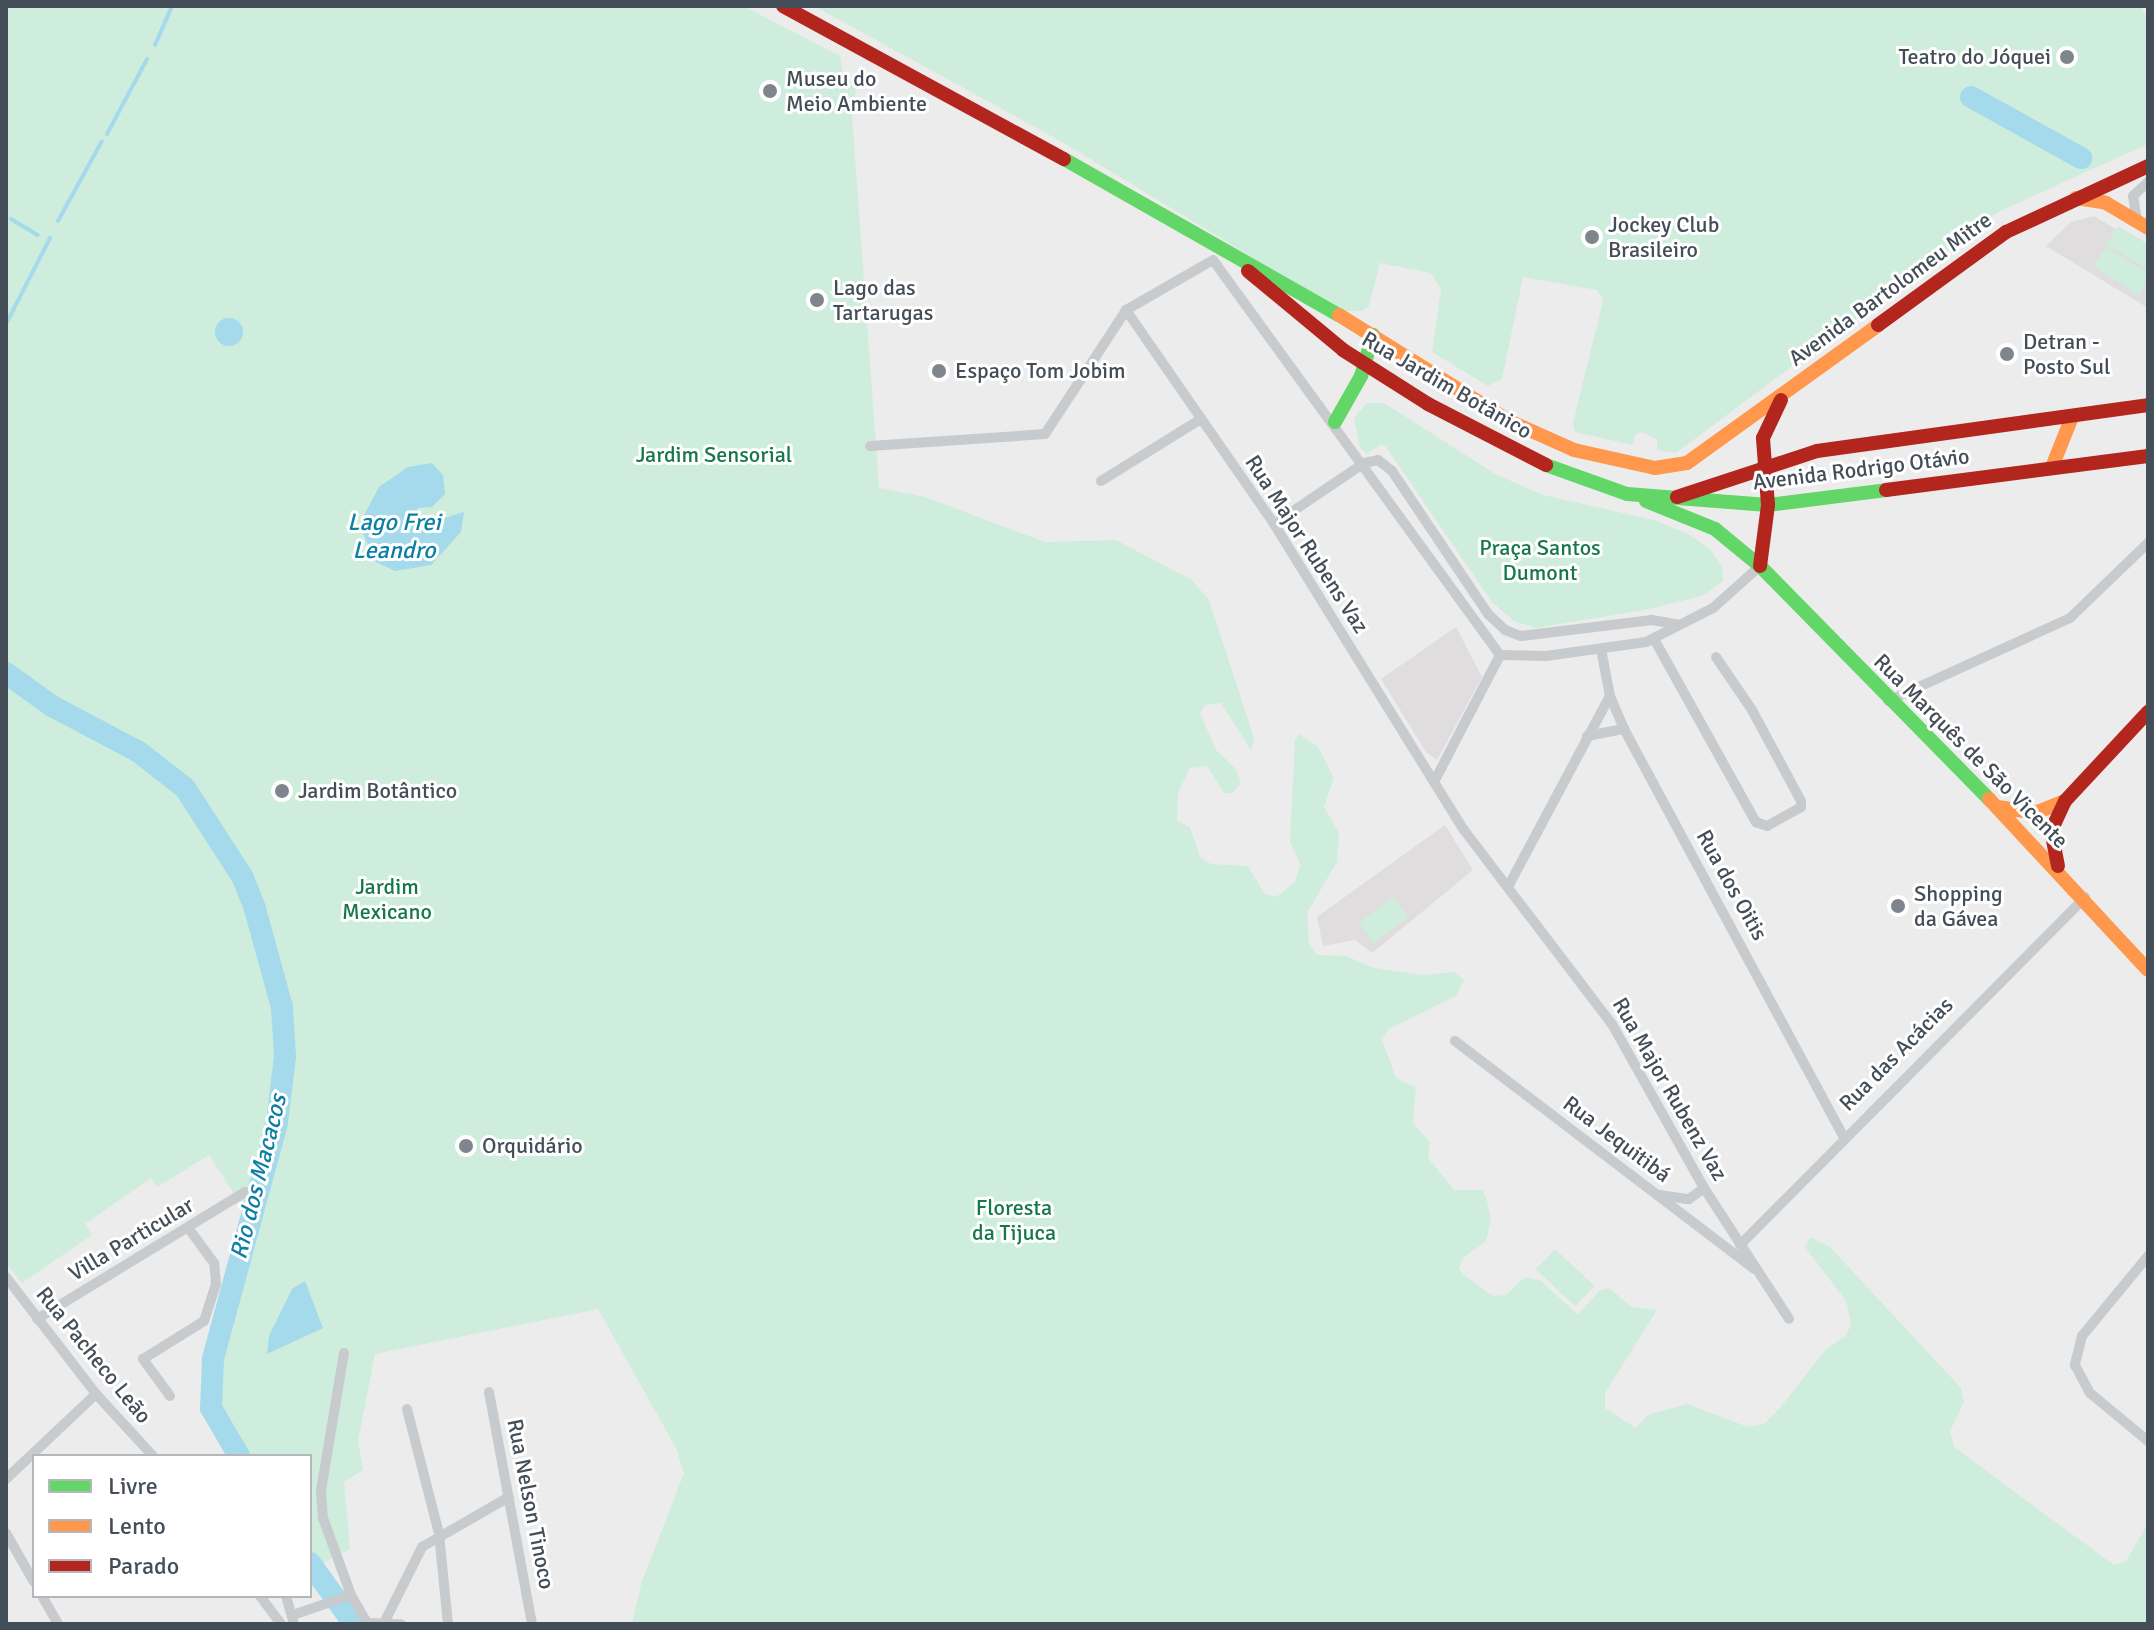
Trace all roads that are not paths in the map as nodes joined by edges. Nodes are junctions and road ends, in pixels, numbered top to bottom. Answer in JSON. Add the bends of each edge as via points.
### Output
{"nodes":[{"id":1,"x":783,"y":6,"type":"edge"},
{"id":2,"x":2148,"y":166,"type":"edge"},
{"id":3,"x":2148,"y":182,"type":"edge"},
{"id":4,"x":2076,"y":198,"type":"junction"},
{"id":5,"x":2142,"y":224,"type":"edge"},
{"id":6,"x":1218,"y":255,"type":"junction"},
{"id":7,"x":1126,"y":310,"type":"junction"},
{"id":8,"x":1373,"y":335,"type":"junction"},
{"id":9,"x":1365,"y":364,"type":"junction"},
{"id":10,"x":1795,"y":384,"type":"junction"},
{"id":11,"x":2148,"y":405,"type":"edge"},
{"id":12,"x":2072,"y":417,"type":"junction"},
{"id":13,"x":1201,"y":419,"type":"junction"},
{"id":14,"x":1335,"y":422,"type":"junction"},
{"id":15,"x":870,"y":446,"type":"dead end"},
{"id":16,"x":2148,"y":456,"type":"edge"},
{"id":17,"x":1364,"y":463,"type":"junction"},
{"id":18,"x":1765,"y":464,"type":"junction"},
{"id":19,"x":2052,"y":467,"type":"junction"},
{"id":20,"x":1671,"y":469,"type":"joint"},
{"id":21,"x":1101,"y":481,"type":"dead end"},
{"id":22,"x":1627,"y":494,"type":"junction"},
{"id":23,"x":1677,"y":497,"type":"junction"},
{"id":24,"x":1768,"y":505,"type":"junction"},
{"id":25,"x":1274,"y":524,"type":"junction"},
{"id":26,"x":2148,"y":543,"type":"edge"},
{"id":27,"x":1760,"y":566,"type":"junction"},
{"id":28,"x":1680,"y":625,"type":"junction"},
{"id":29,"x":1654,"y":639,"type":"junction"},
{"id":30,"x":1601,"y":649,"type":"junction"},
{"id":31,"x":1500,"y":655,"type":"junction"},
{"id":32,"x":1716,"y":657,"type":"dead end"},
{"id":33,"x":1610,"y":696,"type":"junction"},
{"id":34,"x":1888,"y":701,"type":"junction"},
{"id":35,"x":2148,"y":712,"type":"edge"},
{"id":36,"x":1624,"y":729,"type":"junction"},
{"id":37,"x":1587,"y":736,"type":"junction"},
{"id":38,"x":1434,"y":782,"type":"junction"},
{"id":39,"x":1987,"y":800,"type":"junction"},
{"id":40,"x":2065,"y":801,"type":"junction"},
{"id":41,"x":2065,"y":876,"type":"junction"},
{"id":42,"x":1509,"y":885,"type":"junction"},
{"id":43,"x":2085,"y":897,"type":"junction"},
{"id":44,"x":2148,"y":970,"type":"edge"},
{"id":45,"x":1455,"y":1041,"type":"dead end"},
{"id":46,"x":1843,"y":1135,"type":"junction"},
{"id":47,"x":1704,"y":1188,"type":"junction"},
{"id":48,"x":245,"y":1192,"type":"dead end"},
{"id":49,"x":1656,"y":1194,"type":"junction"},
{"id":50,"x":189,"y":1229,"type":"junction"},
{"id":51,"x":1740,"y":1245,"type":"junction"},
{"id":52,"x":2148,"y":1256,"type":"edge"},
{"id":53,"x":1754,"y":1269,"type":"junction"},
{"id":54,"x":6,"y":1277,"type":"edge"},
{"id":55,"x":37,"y":1319,"type":"junction"},
{"id":56,"x":1789,"y":1319,"type":"dead end"},
{"id":57,"x":344,"y":1353,"type":"dead end"},
{"id":58,"x":489,"y":1392,"type":"dead end"},
{"id":59,"x":96,"y":1394,"type":"junction"},
{"id":60,"x":170,"y":1396,"type":"dead end"},
{"id":61,"x":407,"y":1409,"type":"dead end"},
{"id":62,"x":2148,"y":1441,"type":"edge"},
{"id":63,"x":32,"y":1454,"type":"edge"},
{"id":64,"x":32,"y":1454,"type":"edge"},
{"id":65,"x":151,"y":1454,"type":"edge"},
{"id":66,"x":6,"y":1479,"type":"edge"},
{"id":67,"x":509,"y":1497,"type":"junction"},
{"id":68,"x":6,"y":1533,"type":"edge"},
{"id":69,"x":439,"y":1534,"type":"junction"},
{"id":70,"x":32,"y":1578,"type":"edge"},
{"id":71,"x":351,"y":1595,"type":"junction"},
{"id":72,"x":43,"y":1598,"type":"edge"},
{"id":73,"x":262,"y":1598,"type":"edge"},
{"id":74,"x":270,"y":1607,"type":"junction"},
{"id":75,"x":293,"y":1616,"type":"edge"},
{"id":76,"x":384,"y":1623,"type":"edge"},
{"id":77,"x":58,"y":1624,"type":"edge"},
{"id":78,"x":281,"y":1624,"type":"edge"},
{"id":79,"x":368,"y":1624,"type":"edge"},
{"id":80,"x":401,"y":1624,"type":"edge"},
{"id":81,"x":448,"y":1624,"type":"edge"},
{"id":82,"x":532,"y":1624,"type":"edge"}],
"edges":[{"from":1,"to":6,"type":"main road","name":"Rua Jardim Botânico"},
{"from":2,"to":4,"type":"main road","name":"Avenida Bartolomeu Mitre"},
{"from":3,"to":5,"type":"street","via":[[2133,196]]},
{"from":4,"to":5,"type":"main road","via":[[2106,203]]},
{"from":4,"to":10,"type":"main road","name":"Avenida Bartolomeu Mitre","via":[[2006,232]]},
{"from":6,"to":7,"type":"street"},
{"from":6,"to":8,"type":"main road","name":"Rua Jardim Botânico"},
{"from":6,"to":9,"type":"main road","name":"Rua Jardim Botânico"},
{"from":6,"to":14,"type":"street"},
{"from":7,"to":13,"type":"street","name":"Rua Major Rubens Vaz"},
{"from":7,"to":15,"type":"street","via":[[1045,434]]},
{"from":8,"to":9,"type":"main road"},
{"from":8,"to":20,"type":"main road","name":"Rua Jardim Botânico","via":[[1509,421],[1546,438],[1574,450]]},
{"from":9,"to":14,"type":"main road"},
{"from":9,"to":22,"type":"main road","name":"Rua Jardim Botânico","via":[[1495,442]]},
{"from":10,"to":18,"type":"main road","via":[[1766,423]]},
{"from":10,"to":20,"type":"main road","name":"Avenida Bartolomeu Mitre","via":[[1687,463]]},
{"from":11,"to":12,"type":"main road","name":"Avenida Rodrigo Otávio"},
{"from":12,"to":18,"type":"main road","name":"Avenida Rodrigo Otávio","via":[[1835,447]]},
{"from":12,"to":19,"type":"main road"},
{"from":13,"to":21,"type":"street"},
{"from":13,"to":25,"type":"street","name":"Rua Major Rubens Vaz"},
{"from":14,"to":17,"type":"street"},
{"from":16,"to":19,"type":"main road","name":"Avenida Rodrigo Otávio"},
{"from":17,"to":25,"type":"street"},
{"from":17,"to":28,"type":"street","via":[[1378,460],[1392,471],[1488,614],[1505,630],[1521,636],[1652,620]]},
{"from":17,"to":31,"type":"street"},
{"from":18,"to":23,"type":"main road","name":"Avenida Rodrigo Otávio"},
{"from":18,"to":24,"type":"main road"},
{"from":19,"to":24,"type":"main road","name":"Avenida Rodrigo Otávio"},
{"from":22,"to":23,"type":"main road","name":"Rua Jardim Botânico"},
{"from":22,"to":27,"type":"main road","via":[[1708,525]]},
{"from":23,"to":24,"type":"main road","name":"Avenida Rodrigo Otávio"},
{"from":24,"to":27,"type":"main road"},
{"from":25,"to":38,"type":"street","name":"Rua Major Rubens Vaz"},
{"from":26,"to":34,"type":"street","via":[[2070,618]]},
{"from":27,"to":28,"type":"street","via":[[1713,608]]},
{"from":27,"to":34,"type":"main road","name":"Rua Marquês de São Vicente"},
{"from":28,"to":29,"type":"street"},
{"from":29,"to":30,"type":"street"},
{"from":29,"to":32,"type":"street","via":[[1756,822],[1767,826],[1801,807],[1801,801],[1752,710]]},
{"from":30,"to":31,"type":"street"},
{"from":30,"to":33,"type":"street","name":"Rua dos Oitis"},
{"from":31,"to":38,"type":"street"},
{"from":33,"to":36,"type":"street","name":"Rua dos Oitis"},
{"from":33,"to":37,"type":"street"},
{"from":34,"to":39,"type":"main road","name":"Rua Marquês de São Vicente"},
{"from":35,"to":40,"type":"main road"},
{"from":36,"to":37,"type":"street"},
{"from":36,"to":46,"type":"street","name":"Rua dos Oitis"},
{"from":37,"to":42,"type":"street"},
{"from":38,"to":42,"type":"street","name":"Rua Major Rubens Vaz"},
{"from":39,"to":40,"type":"main road","via":[[2024,813]]},
{"from":39,"to":41,"type":"main road","name":"Rua Marquês de São Vicente"},
{"from":40,"to":41,"type":"main road","via":[[2053,823],[2051,849]]},
{"from":41,"to":43,"type":"main road","name":"Rua Marquês de São Vicente"},
{"from":42,"to":47,"type":"street","name":"Rua Major Rubenz Vaz","via":[[1612,1024]]},
{"from":43,"to":44,"type":"main road","name":"Rua Marquês de São Vicente"},
{"from":43,"to":46,"type":"street","name":"Rua das Acácias"},
{"from":45,"to":49,"type":"street","name":"Rua Jequitibá"},
{"from":46,"to":51,"type":"street","name":"Rua das Acácias"},
{"from":47,"to":49,"type":"street","via":[[1689,1199]]},
{"from":47,"to":51,"type":"street","name":"Rua Major Rubenz Vaz"},
{"from":48,"to":50,"type":"street","name":"Villa Particular"},
{"from":49,"to":53,"type":"street","name":"Rua Jequitibá"},
{"from":50,"to":55,"type":"street","name":"Villa Particular"},
{"from":50,"to":60,"type":"street","via":[[214,1263],[216,1284],[204,1321],[143,1359]]},
{"from":51,"to":53,"type":"street","name":"Rua Major Rubenz Vaz"},
{"from":52,"to":62,"type":"street","via":[[2082,1336],[2075,1365],[2090,1393]]},
{"from":53,"to":56,"type":"street","name":"Rua Major Rubenz Vaz"},
{"from":54,"to":55,"type":"street","name":"Rua Pacheco Leão"},
{"from":55,"to":59,"type":"street","name":"Rua Pacheco Leão"},
{"from":57,"to":71,"type":"street","via":[[321,1505]]},
{"from":58,"to":67,"type":"street","name":"Rua Nelson Tinoco"},
{"from":59,"to":63,"type":"street"},
{"from":59,"to":65,"type":"street","name":"Rua Pacheco Leão"},
{"from":61,"to":69,"type":"street"},
{"from":64,"to":66,"type":"street"},
{"from":67,"to":69,"type":"street"},
{"from":67,"to":82,"type":"street","name":"Rua Nelson Tinoco"},
{"from":68,"to":70,"type":"street"},
{"from":69,"to":76,"type":"street","via":[[411,1561]]},
{"from":69,"to":81,"type":"street"},
{"from":71,"to":75,"type":"street"},
{"from":71,"to":79,"type":"street"},
{"from":72,"to":77,"type":"street"},
{"from":73,"to":74,"type":"street"},
{"from":74,"to":75,"type":"street"},
{"from":74,"to":78,"type":"street"},
{"from":76,"to":79,"type":"street"},
{"from":76,"to":80,"type":"street"}]}
